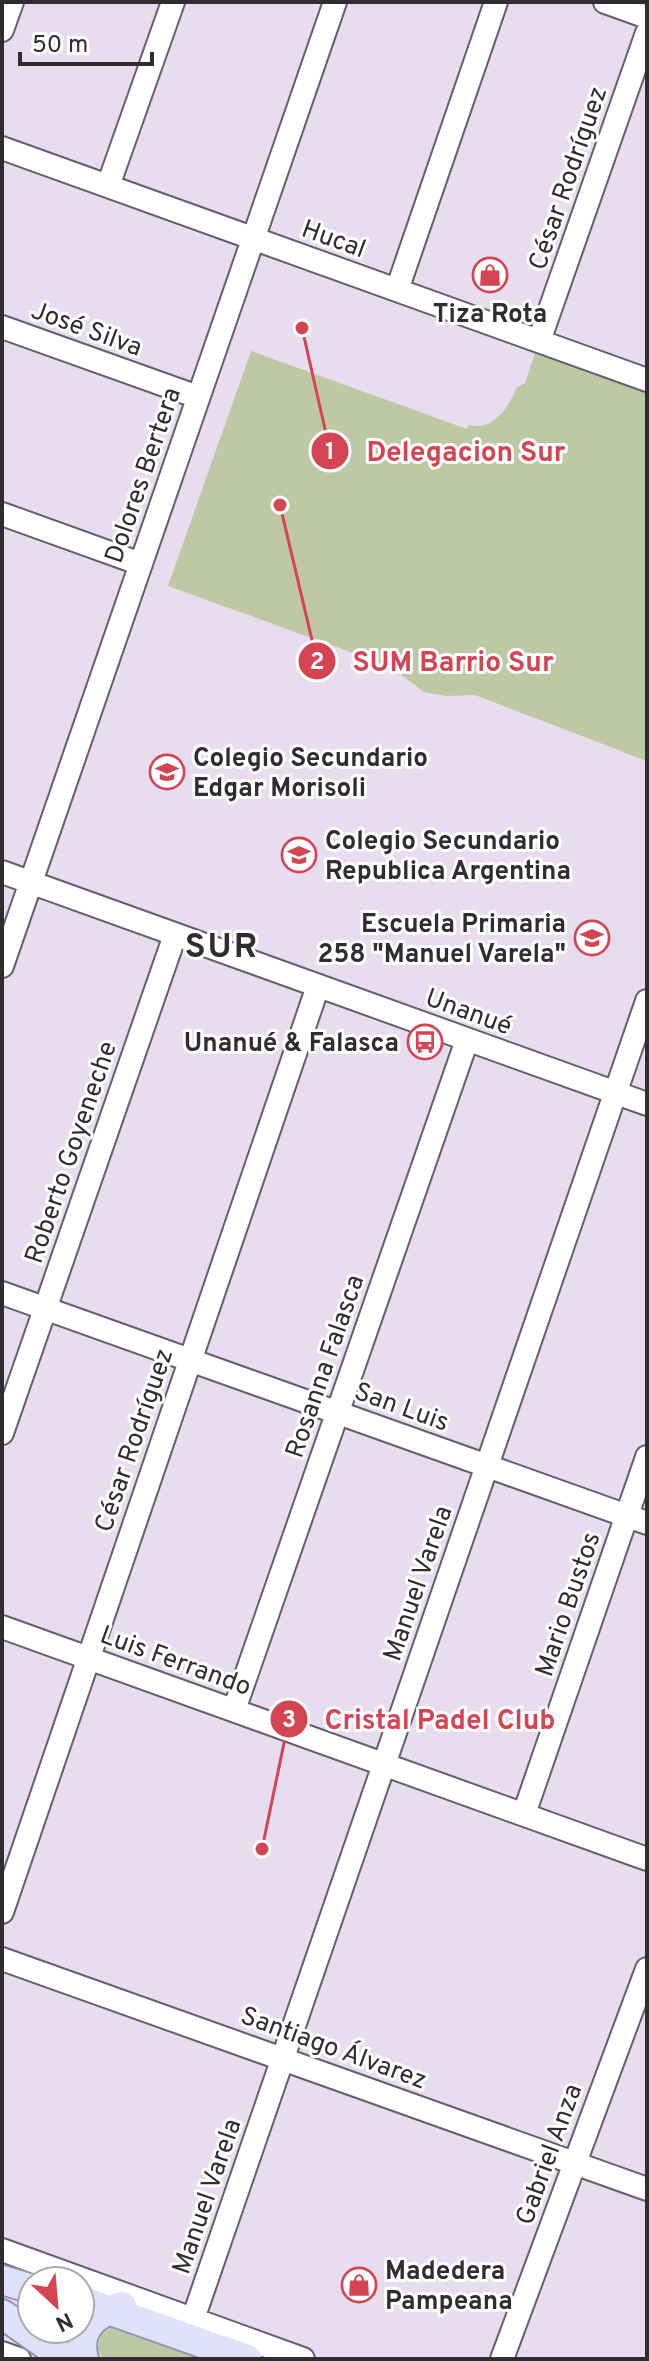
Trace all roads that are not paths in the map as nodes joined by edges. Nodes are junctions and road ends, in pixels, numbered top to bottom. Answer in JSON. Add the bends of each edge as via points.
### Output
{"nodes":[{"id":1,"x":12,"y":2,"type":"edge"},
{"id":2,"x":173,"y":2,"type":"edge"},
{"id":3,"x":335,"y":2,"type":"edge"},
{"id":4,"x":496,"y":2,"type":"edge"},
{"id":5,"x":605,"y":2,"type":"edge"},
{"id":6,"x":647,"y":17,"type":"edge"},
{"id":7,"x":2,"y":30,"type":"edge"},
{"id":8,"x":647,"y":33,"type":"edge"},
{"id":9,"x":2,"y":148,"type":"edge"},
{"id":10,"x":108,"y":186,"type":"junction"},
{"id":11,"x":253,"y":238,"type":"junction"},
{"id":12,"x":397,"y":290,"type":"junction"},
{"id":13,"x":2,"y":327,"type":"edge"},
{"id":14,"x":539,"y":341,"type":"junction"},
{"id":15,"x":647,"y":380,"type":"edge"},
{"id":16,"x":198,"y":397,"type":"junction"},
{"id":17,"x":2,"y":514,"type":"edge"},
{"id":18,"x":141,"y":564,"type":"junction"},
{"id":19,"x":2,"y":872,"type":"edge"},
{"id":20,"x":31,"y":883,"type":"junction"},
{"id":21,"x":175,"y":935,"type":"junction"},
{"id":22,"x":2,"y":966,"type":"edge"},
{"id":23,"x":318,"y":986,"type":"junction"},
{"id":24,"x":647,"y":1001,"type":"edge"},
{"id":25,"x":467,"y":1040,"type":"junction"},
{"id":26,"x":615,"y":1093,"type":"junction"},
{"id":27,"x":647,"y":1104,"type":"edge"},
{"id":28,"x":2,"y":1293,"type":"edge"},
{"id":29,"x":45,"y":1309,"type":"junction"},
{"id":30,"x":190,"y":1360,"type":"junction"},
{"id":31,"x":337,"y":1413,"type":"junction"},
{"id":32,"x":2,"y":1433,"type":"edge"},
{"id":33,"x":647,"y":1457,"type":"edge"},
{"id":34,"x":487,"y":1466,"type":"junction"},
{"id":35,"x":637,"y":1519,"type":"edge"},
{"id":36,"x":2,"y":1627,"type":"edge"},
{"id":37,"x":89,"y":1658,"type":"junction"},
{"id":38,"x":234,"y":1710,"type":"junction"},
{"id":39,"x":384,"y":1764,"type":"junction"},
{"id":40,"x":524,"y":1814,"type":"junction"},
{"id":41,"x":647,"y":1859,"type":"edge"},
{"id":42,"x":2,"y":1912,"type":"edge"},
{"id":43,"x":2,"y":1959,"type":"edge"},
{"id":44,"x":647,"y":1969,"type":"edge"},
{"id":45,"x":283,"y":2058,"type":"junction"},
{"id":46,"x":575,"y":2162,"type":"junction"},
{"id":47,"x":647,"y":2189,"type":"edge"},
{"id":48,"x":2,"y":2250,"type":"edge"},
{"id":49,"x":142,"y":2301,"type":"junction"},
{"id":50,"x":96,"y":2305,"type":"edge"},
{"id":51,"x":110,"y":2309,"type":"junction"},
{"id":52,"x":2,"y":2314,"type":"edge"},
{"id":53,"x":193,"y":2319,"type":"junction"},
{"id":54,"x":234,"y":2334,"type":"junction"},
{"id":55,"x":2,"y":2353,"type":"edge"},
{"id":56,"x":19,"y":2359,"type":"edge"},
{"id":57,"x":66,"y":2359,"type":"edge"},
{"id":58,"x":84,"y":2359,"type":"edge"},
{"id":59,"x":249,"y":2359,"type":"edge"},
{"id":60,"x":303,"y":2359,"type":"edge"},
{"id":61,"x":502,"y":2359,"type":"edge"}],
"edges":[{"from":1,"to":7,"type":"street"},
{"from":2,"to":10,"type":"street"},
{"from":3,"to":11,"type":"street","name":"Dolores Bertera"},
{"from":4,"to":12,"type":"street"},
{"from":5,"to":6,"type":"street"},
{"from":8,"to":14,"type":"street","name":"César Rodríguez"},
{"from":9,"to":10,"type":"street","name":"Hucal"},
{"from":10,"to":11,"type":"street","name":"Hucal"},
{"from":11,"to":12,"type":"street","name":"Hucal"},
{"from":11,"to":16,"type":"street","name":"Dolores Bertera"},
{"from":12,"to":14,"type":"street","name":"Hucal"},
{"from":13,"to":16,"type":"street","name":"José Silva"},
{"from":14,"to":15,"type":"street","name":"Hucal"},
{"from":16,"to":18,"type":"street","name":"Dolores Bertera"},
{"from":17,"to":18,"type":"street"},
{"from":18,"to":20,"type":"street","name":"Dolores Bertera"},
{"from":19,"to":20,"type":"street","name":"Unanué"},
{"from":20,"to":21,"type":"street","name":"Unanué"},
{"from":20,"to":22,"type":"street","name":"Dolores Bertera"},
{"from":21,"to":23,"type":"street","name":"Unanué"},
{"from":21,"to":29,"type":"street","name":"Roberto Goyeneche"},
{"from":23,"to":25,"type":"street","name":"Unanué"},
{"from":23,"to":30,"type":"street","name":"César Rodríguez"},
{"from":24,"to":26,"type":"street","name":"Manuel Varela"},
{"from":25,"to":26,"type":"street","name":"Unanué"},
{"from":25,"to":31,"type":"street","name":"Rosanna Falasca"},
{"from":26,"to":27,"type":"street","name":"Unanué"},
{"from":26,"to":34,"type":"street","name":"Manuel Varela"},
{"from":28,"to":29,"type":"street","name":"San Luis"},
{"from":29,"to":30,"type":"street","name":"San Luis"},
{"from":29,"to":32,"type":"street","name":"Roberto Goyeneche"},
{"from":30,"to":31,"type":"street","name":"San Luis"},
{"from":30,"to":37,"type":"street","name":"César Rodríguez"},
{"from":31,"to":34,"type":"street","name":"San Luis"},
{"from":31,"to":38,"type":"street","name":"Rosanna Falasca"},
{"from":33,"to":35,"type":"street","name":"Mario Bustos"},
{"from":34,"to":35,"type":"street","name":"San Luis"},
{"from":34,"to":39,"type":"street","name":"Manuel Varela"},
{"from":35,"to":40,"type":"street","name":"Mario Bustos"},
{"from":36,"to":37,"type":"street","name":"Luis Ferrando"},
{"from":37,"to":38,"type":"street","name":"Luis Ferrando"},
{"from":37,"to":42,"type":"street","name":"César Rodríguez"},
{"from":38,"to":39,"type":"street","name":"Luis Ferrando"},
{"from":39,"to":40,"type":"street","name":"Luis Ferrando"},
{"from":39,"to":45,"type":"street","name":"Manuel Varela"},
{"from":40,"to":41,"type":"street","name":"Luis Ferrando"},
{"from":43,"to":45,"type":"street","name":"Santiago Álvarez"},
{"from":44,"to":46,"type":"street","name":"Gabriel Anza"},
{"from":45,"to":46,"type":"street","name":"Santiago Álvarez"},
{"from":45,"to":53,"type":"street","name":"Manuel Varela"},
{"from":46,"to":47,"type":"street","name":"Santiago Álvarez"},
{"from":46,"to":61,"type":"street","name":"Gabriel Anza"},
{"from":48,"to":49,"type":"street"},
{"from":49,"to":51,"type":"main road"},
{"from":49,"to":53,"type":"street"},
{"from":50,"to":51,"type":"main road"},
{"from":51,"to":58,"type":"main road","via":[[85,2330]]},
{"from":51,"to":59,"type":"main road"},
{"from":52,"to":57,"type":"main road"},
{"from":53,"to":54,"type":"street"},
{"from":54,"to":59,"type":"main road"},
{"from":54,"to":60,"type":"street"},
{"from":55,"to":56,"type":"street"}]}
